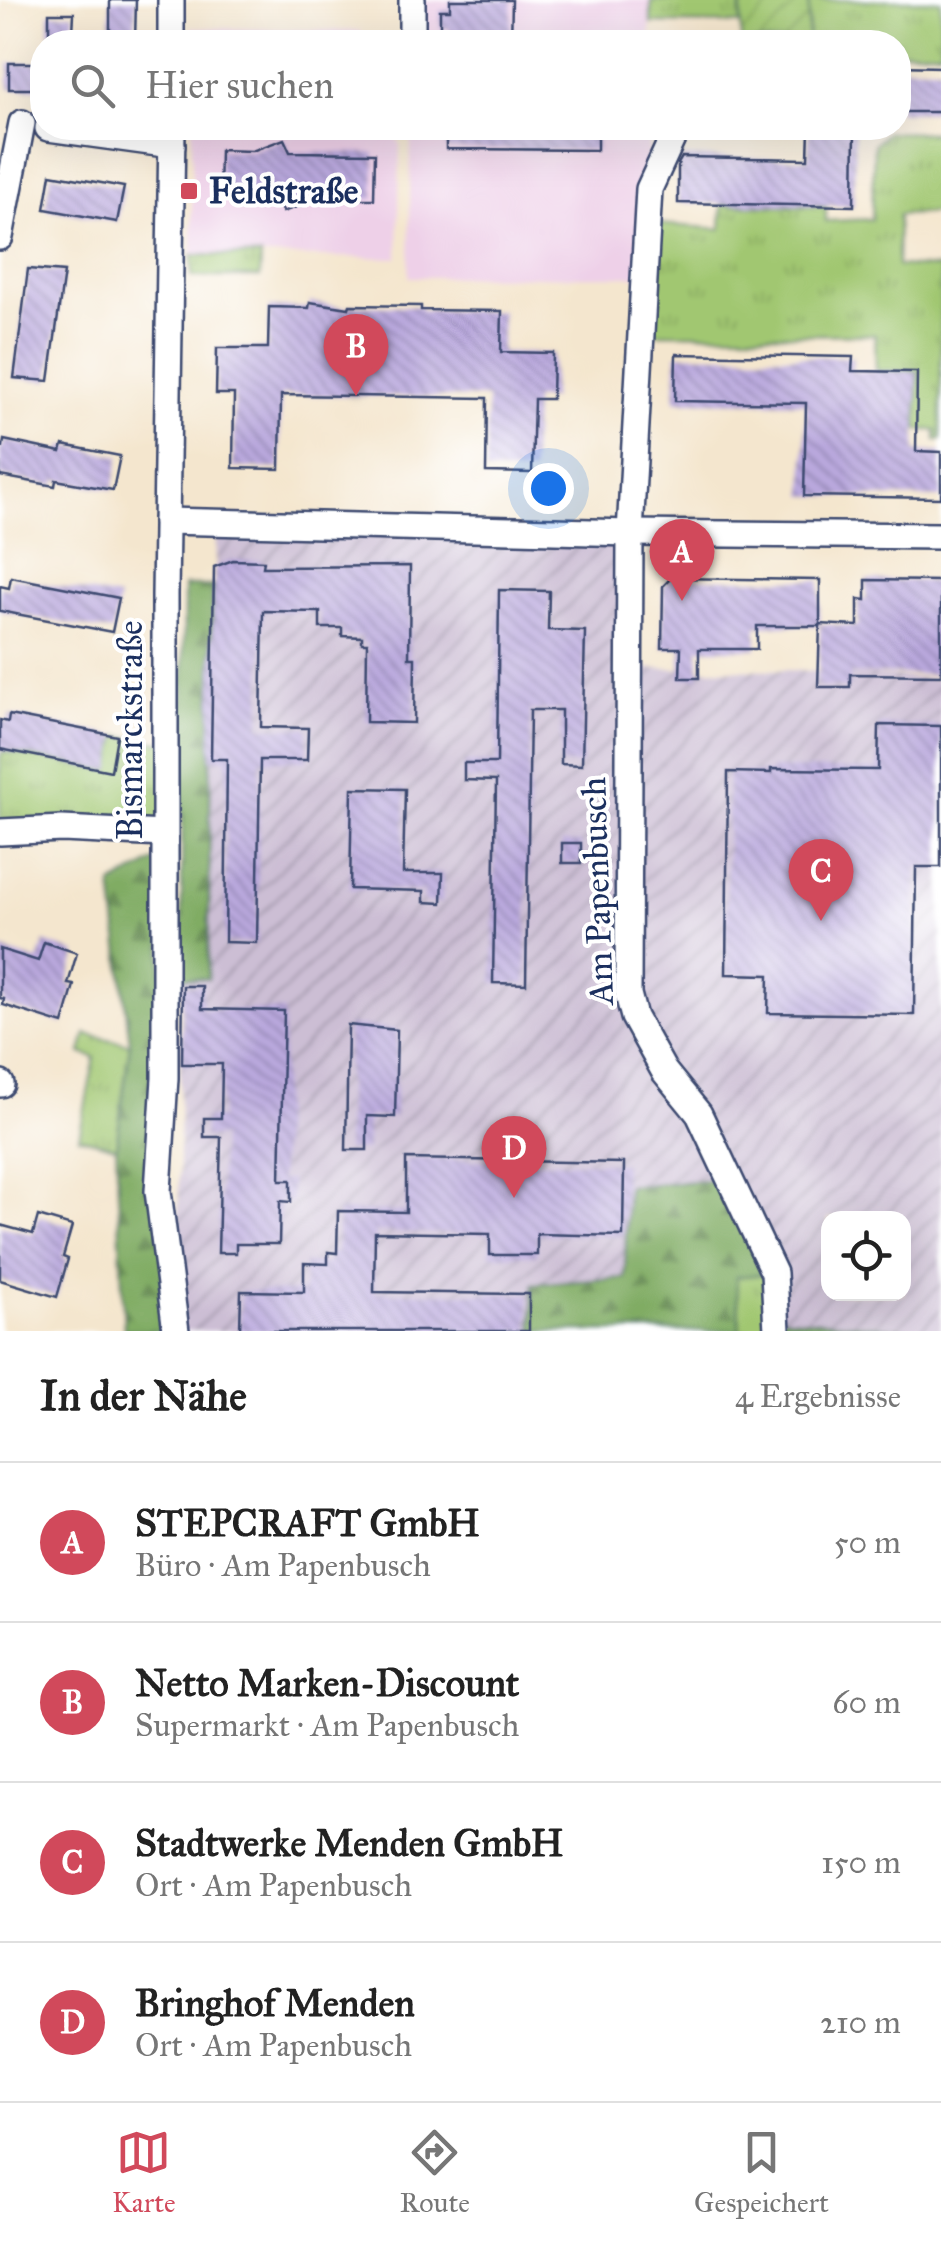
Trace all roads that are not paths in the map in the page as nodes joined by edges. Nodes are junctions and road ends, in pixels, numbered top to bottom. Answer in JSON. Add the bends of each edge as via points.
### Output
{"nodes":[{"id":1,"x":171,"y":0,"type":"edge"},
{"id":2,"x":412,"y":0,"type":"edge"},
{"id":3,"x":171,"y":30,"type":"edge"},
{"id":4,"x":412,"y":30,"type":"edge"},
{"id":5,"x":28,"y":124,"type":"edge"},
{"id":6,"x":172,"y":140,"type":"edge"},
{"id":7,"x":671,"y":140,"type":"edge"},
{"id":8,"x":0,"y":238,"type":"edge"},
{"id":9,"x":166,"y":521,"type":"junction"},
{"id":10,"x":630,"y":533,"type":"junction"},
{"id":11,"x":941,"y":536,"type":"edge"},
{"id":12,"x":0,"y":832,"type":"edge"},
{"id":13,"x":164,"y":834,"type":"junction"},
{"id":14,"x":176,"y":1331,"type":"edge"},
{"id":15,"x":777,"y":1331,"type":"edge"}],
"edges":[{"from":1,"to":3,"type":"street"},
{"from":2,"to":4,"type":"street"},
{"from":5,"to":8,"type":"street"},
{"from":6,"to":9,"type":"street","name":"Bismarckstraße"},
{"from":7,"to":10,"type":"street","name":"Am Papenbusch","via":[[649,189]]},
{"from":9,"to":10,"type":"street"},
{"from":9,"to":13,"type":"street","name":"Bismarckstraße"},
{"from":10,"to":11,"type":"street"},
{"from":10,"to":15,"type":"street","name":"Am Papenbusch","via":[[628,994],[664,1071],[699,1114],[774,1273]]},
{"from":12,"to":13,"type":"street"},
{"from":13,"to":14,"type":"street","name":"Bismarckstraße","via":[[166,1078],[158,1191]]}]}
